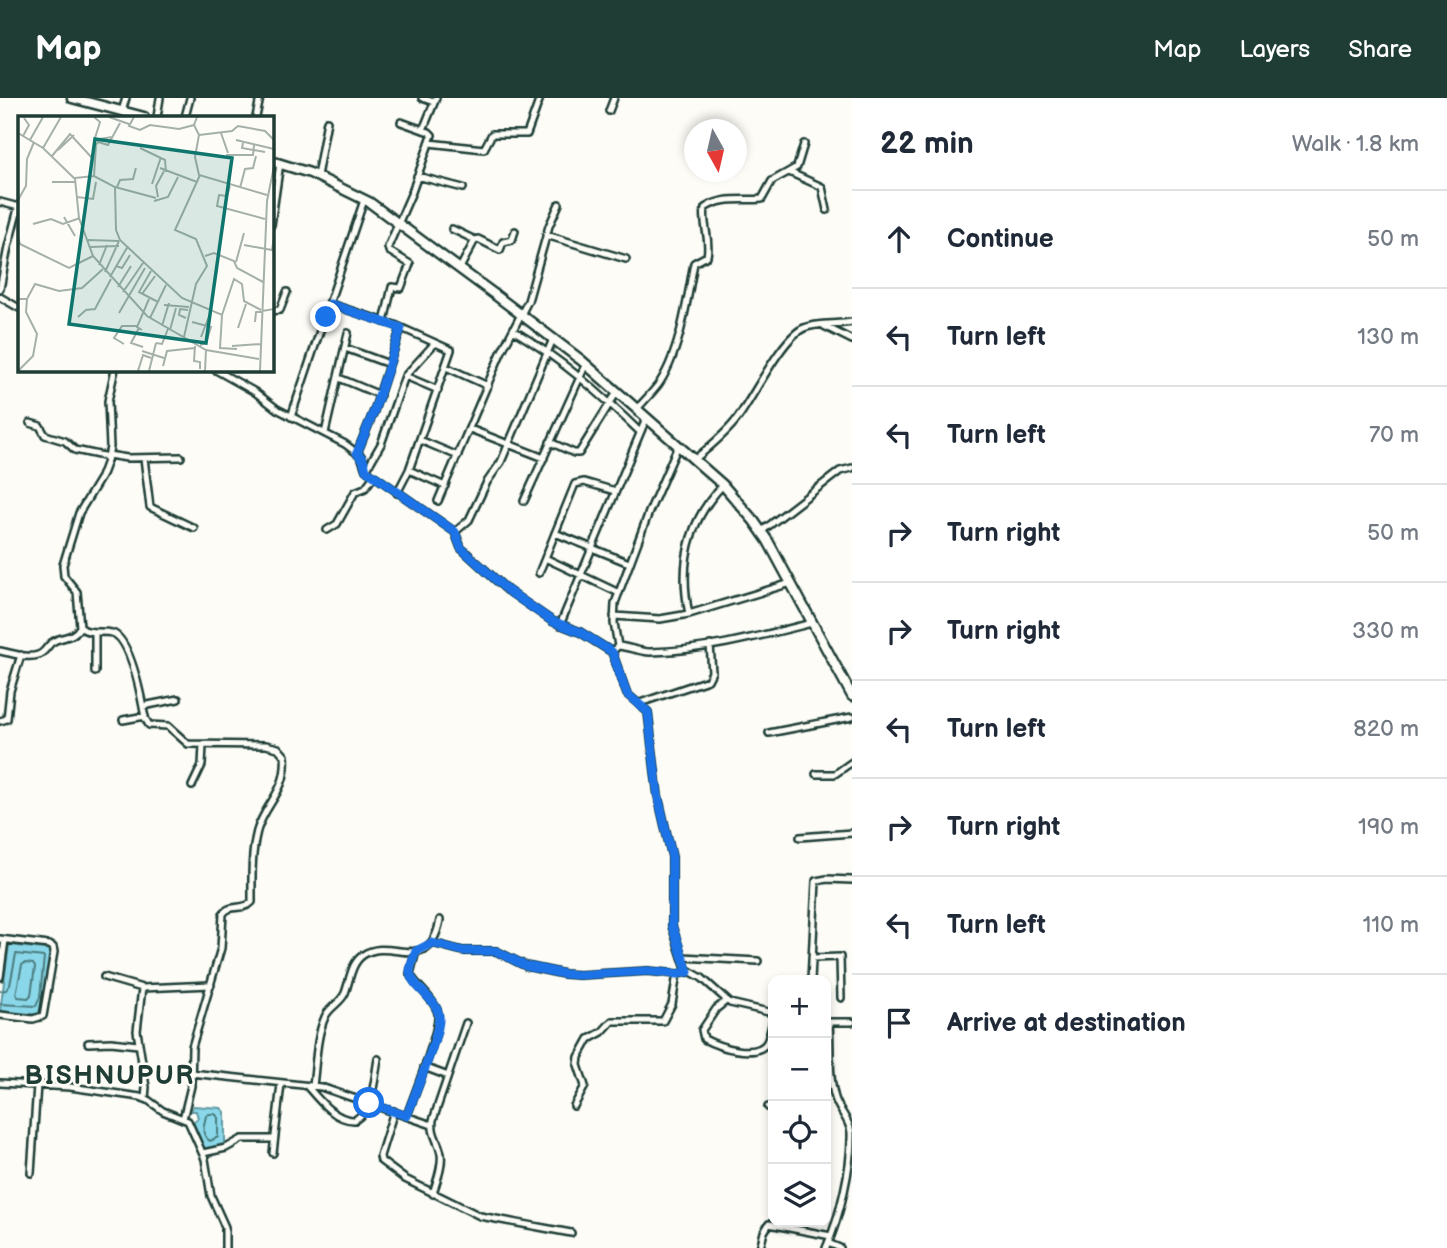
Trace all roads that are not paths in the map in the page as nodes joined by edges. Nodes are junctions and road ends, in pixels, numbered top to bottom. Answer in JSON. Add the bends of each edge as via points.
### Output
{"nodes":[{"id":1,"x":72,"y":98,"type":"edge"},
{"id":2,"x":126,"y":98,"type":"edge"},
{"id":3,"x":160,"y":98,"type":"edge"},
{"id":4,"x":190,"y":98,"type":"edge"},
{"id":5,"x":260,"y":98,"type":"edge"},
{"id":6,"x":422,"y":98,"type":"edge"},
{"id":7,"x":540,"y":98,"type":"edge"},
{"id":8,"x":614,"y":98,"type":"edge"},
{"id":9,"x":435,"y":100,"type":"edge"},
{"id":10,"x":609,"y":111,"type":"dead end"},
{"id":11,"x":117,"y":113,"type":"edge"},
{"id":12,"x":134,"y":116,"type":"edge"},
{"id":13,"x":157,"y":116,"type":"edge"},
{"id":14,"x":185,"y":116,"type":"edge"},
{"id":15,"x":256,"y":116,"type":"edge"},
{"id":16,"x":327,"y":121,"type":"dead end"},
{"id":17,"x":401,"y":122,"type":"dead end"},
{"id":18,"x":423,"y":130,"type":"junction"},
{"id":19,"x":429,"y":143,"type":"junction"},
{"id":20,"x":804,"y":145,"type":"dead end"},
{"id":21,"x":276,"y":162,"type":"edge"},
{"id":22,"x":789,"y":172,"type":"junction"},
{"id":23,"x":317,"y":176,"type":"junction"},
{"id":24,"x":417,"y":176,"type":"junction"},
{"id":25,"x":463,"y":188,"type":"dead end"},
{"id":26,"x":273,"y":200,"type":"edge"},
{"id":27,"x":364,"y":200,"type":"junction"},
{"id":28,"x":0,"y":202,"type":"edge"},
{"id":29,"x":559,"y":204,"type":"dead end"},
{"id":30,"x":18,"y":206,"type":"edge"},
{"id":31,"x":18,"y":210,"type":"edge"},
{"id":32,"x":827,"y":210,"type":"dead end"},
{"id":33,"x":397,"y":222,"type":"junction"},
{"id":34,"x":452,"y":229,"type":"dead end"},
{"id":35,"x":515,"y":232,"type":"dead end"},
{"id":36,"x":546,"y":235,"type":"junction"},
{"id":37,"x":475,"y":240,"type":"junction"},
{"id":38,"x":625,"y":259,"type":"dead end"},
{"id":39,"x":460,"y":268,"type":"junction"},
{"id":40,"x":0,"y":289,"type":"edge"},
{"id":41,"x":287,"y":292,"type":"dead end"},
{"id":42,"x":0,"y":297,"type":"edge"},
{"id":43,"x":330,"y":304,"type":"junction"},
{"id":44,"x":18,"y":307,"type":"edge"},
{"id":45,"x":273,"y":311,"type":"edge"},
{"id":46,"x":522,"y":315,"type":"junction"},
{"id":47,"x":384,"y":322,"type":"junction"},
{"id":48,"x":852,"y":322,"type":"edge"},
{"id":49,"x":824,"y":326,"type":"junction"},
{"id":50,"x":401,"y":328,"type":"junction"},
{"id":51,"x":513,"y":330,"type":"junction"},
{"id":52,"x":348,"y":333,"type":"dead end"},
{"id":53,"x":553,"y":339,"type":"junction"},
{"id":54,"x":852,"y":340,"type":"edge"},
{"id":55,"x":435,"y":343,"type":"junction"},
{"id":56,"x":345,"y":348,"type":"junction"},
{"id":57,"x":548,"y":352,"type":"junction"},
{"id":58,"x":390,"y":364,"type":"junction"},
{"id":59,"x":586,"y":364,"type":"junction"},
{"id":60,"x":446,"y":368,"type":"junction"},
{"id":61,"x":115,"y":371,"type":"edge"},
{"id":62,"x":218,"y":371,"type":"edge"},
{"id":63,"x":405,"y":376,"type":"junction"},
{"id":64,"x":580,"y":376,"type":"junction"},
{"id":65,"x":339,"y":378,"type":"junction"},
{"id":66,"x":488,"y":386,"type":"junction"},
{"id":67,"x":438,"y":390,"type":"junction"},
{"id":68,"x":617,"y":392,"type":"junction"},
{"id":69,"x":380,"y":395,"type":"junction"},
{"id":70,"x":610,"y":403,"type":"junction"},
{"id":71,"x":636,"y":410,"type":"junction"},
{"id":72,"x":291,"y":417,"type":"junction"},
{"id":73,"x":646,"y":419,"type":"junction"},
{"id":74,"x":30,"y":422,"type":"dead end"},
{"id":75,"x":470,"y":429,"type":"junction"},
{"id":76,"x":640,"y":432,"type":"junction"},
{"id":77,"x":325,"y":433,"type":"junction"},
{"id":78,"x":420,"y":440,"type":"junction"},
{"id":79,"x":550,"y":442,"type":"junction"},
{"id":80,"x":509,"y":444,"type":"junction"},
{"id":81,"x":678,"y":446,"type":"junction"},
{"id":82,"x":357,"y":453,"type":"junction"},
{"id":83,"x":108,"y":456,"type":"junction"},
{"id":84,"x":458,"y":456,"type":"junction"},
{"id":85,"x":181,"y":457,"type":"dead end"},
{"id":86,"x":144,"y":458,"type":"junction"},
{"id":87,"x":544,"y":458,"type":"junction"},
{"id":88,"x":694,"y":460,"type":"junction"},
{"id":89,"x":852,"y":468,"type":"edge"},
{"id":90,"x":366,"y":470,"type":"junction"},
{"id":91,"x":409,"y":470,"type":"junction"},
{"id":92,"x":374,"y":476,"type":"junction"},
{"id":93,"x":723,"y":485,"type":"junction"},
{"id":94,"x":445,"y":486,"type":"junction"},
{"id":95,"x":615,"y":491,"type":"junction"},
{"id":96,"x":397,"y":493,"type":"junction"},
{"id":97,"x":438,"y":501,"type":"dead end"},
{"id":98,"x":524,"y":501,"type":"dead end"},
{"id":99,"x":194,"y":528,"type":"dead end"},
{"id":100,"x":327,"y":530,"type":"dead end"},
{"id":101,"x":762,"y":531,"type":"junction"},
{"id":102,"x":455,"y":532,"type":"junction"},
{"id":103,"x":555,"y":533,"type":"junction"},
{"id":104,"x":592,"y":548,"type":"junction"},
{"id":105,"x":545,"y":558,"type":"junction"},
{"id":106,"x":629,"y":563,"type":"junction"},
{"id":107,"x":540,"y":573,"type":"dead end"},
{"id":108,"x":581,"y":576,"type":"junction"},
{"id":109,"x":792,"y":583,"type":"junction"},
{"id":110,"x":619,"y":593,"type":"junction"},
{"id":111,"x":688,"y":614,"type":"junction"},
{"id":112,"x":614,"y":616,"type":"junction"},
{"id":113,"x":812,"y":623,"type":"junction"},
{"id":114,"x":560,"y":625,"type":"junction"},
{"id":115,"x":80,"y":627,"type":"junction"},
{"id":116,"x":94,"y":632,"type":"junction"},
{"id":117,"x":710,"y":645,"type":"junction"},
{"id":118,"x":618,"y":646,"type":"junction"},
{"id":119,"x":0,"y":651,"type":"edge"},
{"id":120,"x":612,"y":652,"type":"junction"},
{"id":121,"x":21,"y":655,"type":"junction"},
{"id":122,"x":95,"y":672,"type":"dead end"},
{"id":123,"x":852,"y":696,"type":"edge"},
{"id":124,"x":178,"y":699,"type":"dead end"},
{"id":125,"x":640,"y":703,"type":"junction"},
{"id":126,"x":143,"y":706,"type":"junction"},
{"id":127,"x":145,"y":716,"type":"junction"},
{"id":128,"x":852,"y":717,"type":"edge"},
{"id":129,"x":123,"y":720,"type":"dead end"},
{"id":130,"x":0,"y":721,"type":"edge"},
{"id":131,"x":769,"y":733,"type":"dead end"},
{"id":132,"x":203,"y":746,"type":"junction"},
{"id":133,"x":852,"y":762,"type":"edge"},
{"id":134,"x":816,"y":775,"type":"dead end"},
{"id":135,"x":192,"y":786,"type":"dead end"},
{"id":136,"x":852,"y":833,"type":"edge"},
{"id":137,"x":800,"y":837,"type":"dead end"},
{"id":138,"x":852,"y":880,"type":"edge"},
{"id":139,"x":440,"y":920,"type":"dead end"},
{"id":140,"x":2,"y":939,"type":"edge"},
{"id":141,"x":432,"y":943,"type":"junction"},
{"id":142,"x":416,"y":951,"type":"junction"},
{"id":143,"x":682,"y":957,"type":"junction"},
{"id":144,"x":812,"y":958,"type":"junction"},
{"id":145,"x":758,"y":961,"type":"dead end"},
{"id":146,"x":688,"y":972,"type":"junction"},
{"id":147,"x":677,"y":974,"type":"junction"},
{"id":148,"x":811,"y":975,"type":"edge"},
{"id":149,"x":0,"y":977,"type":"edge"},
{"id":150,"x":104,"y":977,"type":"dead end"},
{"id":151,"x":211,"y":985,"type":"junction"},
{"id":152,"x":142,"y":988,"type":"junction"},
{"id":153,"x":841,"y":998,"type":"dead end"},
{"id":154,"x":726,"y":1000,"type":"junction"},
{"id":155,"x":768,"y":1012,"type":"edge"},
{"id":156,"x":0,"y":1015,"type":"edge"},
{"id":157,"x":852,"y":1022,"type":"edge"},
{"id":158,"x":467,"y":1023,"type":"dead end"},
{"id":159,"x":831,"y":1023,"type":"edge"},
{"id":160,"x":768,"y":1038,"type":"edge"},
{"id":161,"x":829,"y":1038,"type":"edge"},
{"id":162,"x":89,"y":1043,"type":"dead end"},
{"id":163,"x":138,"y":1045,"type":"junction"},
{"id":164,"x":378,"y":1059,"type":"dead end"},
{"id":165,"x":424,"y":1067,"type":"junction"},
{"id":166,"x":191,"y":1073,"type":"junction"},
{"id":167,"x":448,"y":1076,"type":"junction"},
{"id":168,"x":0,"y":1083,"type":"edge"},
{"id":169,"x":281,"y":1084,"type":"junction"},
{"id":170,"x":37,"y":1085,"type":"junction"},
{"id":171,"x":833,"y":1085,"type":"joint"},
{"id":172,"x":310,"y":1086,"type":"junction"},
{"id":173,"x":145,"y":1099,"type":"junction"},
{"id":174,"x":369,"y":1103,"type":"junction"},
{"id":175,"x":575,"y":1106,"type":"dead end"},
{"id":176,"x":394,"y":1111,"type":"junction"},
{"id":177,"x":407,"y":1116,"type":"junction"},
{"id":178,"x":183,"y":1119,"type":"junction"},
{"id":179,"x":851,"y":1124,"type":"edge"},
{"id":180,"x":432,"y":1125,"type":"junction"},
{"id":181,"x":274,"y":1139,"type":"junction"},
{"id":182,"x":203,"y":1153,"type":"junction"},
{"id":183,"x":273,"y":1153,"type":"dead end"},
{"id":184,"x":31,"y":1173,"type":"dead end"},
{"id":185,"x":433,"y":1194,"type":"junction"},
{"id":186,"x":571,"y":1233,"type":"dead end"},
{"id":187,"x":829,"y":1242,"type":"edge"},
{"id":188,"x":225,"y":1248,"type":"edge"},
{"id":189,"x":760,"y":1248,"type":"edge"},
{"id":190,"x":840,"y":1248,"type":"edge"}],
"edges":[{"from":1,"to":11,"type":"street"},
{"from":2,"to":11,"type":"street"},
{"from":3,"to":13,"type":"street"},
{"from":4,"to":14,"type":"street"},
{"from":5,"to":15,"type":"street"},
{"from":6,"to":9,"type":"street"},
{"from":7,"to":19,"type":"street","via":[[527,134],[493,134],[483,149]]},
{"from":8,"to":10,"type":"street"},
{"from":9,"to":18,"type":"street"},
{"from":11,"to":12,"type":"street"},
{"from":16,"to":23,"type":"street"},
{"from":17,"to":18,"type":"street"},
{"from":18,"to":19,"type":"street","via":[[431,133]]},
{"from":19,"to":24,"type":"street"},
{"from":20,"to":22,"type":"street","via":[[799,163]]},
{"from":21,"to":23,"type":"street"},
{"from":21,"to":26,"type":"street"},
{"from":22,"to":32,"type":"street","via":[[822,187]]},
{"from":22,"to":71,"type":"street","via":[[772,181],[762,198],[732,199],[705,208],[706,256],[694,263],[665,372]]},
{"from":23,"to":27,"type":"street"},
{"from":24,"to":25,"type":"street"},
{"from":24,"to":33,"type":"street"},
{"from":27,"to":33,"type":"street"},
{"from":27,"to":43,"type":"street"},
{"from":28,"to":30,"type":"street"},
{"from":29,"to":36,"type":"street"},
{"from":31,"to":40,"type":"street"},
{"from":33,"to":39,"type":"street"},
{"from":33,"to":47,"type":"street","via":[[388,249],[410,264],[402,287],[392,288]]},
{"from":34,"to":37,"type":"street"},
{"from":35,"to":37,"type":"street","via":[[500,250]]},
{"from":36,"to":38,"type":"street"},
{"from":36,"to":46,"type":"street"},
{"from":37,"to":39,"type":"street"},
{"from":39,"to":46,"type":"street"},
{"from":41,"to":45,"type":"street","via":[[280,310]]},
{"from":42,"to":44,"type":"street"},
{"from":43,"to":47,"type":"street"},
{"from":43,"to":72,"type":"street"},
{"from":46,"to":51,"type":"street"},
{"from":46,"to":53,"type":"street"},
{"from":47,"to":50,"type":"street"},
{"from":48,"to":49,"type":"street"},
{"from":49,"to":54,"type":"street"},
{"from":49,"to":88,"type":"street","via":[[805,328],[794,336],[734,424]]},
{"from":50,"to":55,"type":"street"},
{"from":50,"to":58,"type":"street"},
{"from":51,"to":57,"type":"street"},
{"from":51,"to":66,"type":"street"},
{"from":52,"to":56,"type":"street"},
{"from":53,"to":57,"type":"street"},
{"from":53,"to":59,"type":"street"},
{"from":55,"to":60,"type":"street","via":[[451,351]]},
{"from":55,"to":63,"type":"street"},
{"from":56,"to":58,"type":"street"},
{"from":56,"to":65,"type":"street"},
{"from":57,"to":64,"type":"street"},
{"from":57,"to":80,"type":"street"},
{"from":58,"to":69,"type":"street"},
{"from":59,"to":64,"type":"street"},
{"from":59,"to":68,"type":"street"},
{"from":60,"to":66,"type":"street"},
{"from":60,"to":67,"type":"street"},
{"from":61,"to":83,"type":"street","via":[[108,401]]},
{"from":62,"to":72,"type":"street"},
{"from":63,"to":67,"type":"street"},
{"from":63,"to":90,"type":"street","via":[[381,444]]},
{"from":64,"to":70,"type":"street"},
{"from":64,"to":79,"type":"street"},
{"from":65,"to":69,"type":"street"},
{"from":65,"to":77,"type":"street"},
{"from":66,"to":75,"type":"street"},
{"from":67,"to":78,"type":"street"},
{"from":68,"to":70,"type":"street"},
{"from":68,"to":71,"type":"street"},
{"from":69,"to":82,"type":"street"},
{"from":70,"to":76,"type":"street"},
{"from":70,"to":79,"type":"street","via":[[579,453]]},
{"from":71,"to":73,"type":"street"},
{"from":72,"to":77,"type":"street"},
{"from":73,"to":76,"type":"street"},
{"from":73,"to":81,"type":"street"},
{"from":74,"to":83,"type":"street","via":[[75,450]]},
{"from":75,"to":80,"type":"street"},
{"from":75,"to":84,"type":"street"},
{"from":76,"to":95,"type":"street"},
{"from":77,"to":82,"type":"street"},
{"from":78,"to":84,"type":"street"},
{"from":78,"to":91,"type":"street"},
{"from":79,"to":87,"type":"street"},
{"from":80,"to":87,"type":"street"},
{"from":80,"to":102,"type":"street","via":[[472,515]]},
{"from":81,"to":88,"type":"street"},
{"from":81,"to":106,"type":"street"},
{"from":82,"to":90,"type":"street"},
{"from":83,"to":86,"type":"street"},
{"from":83,"to":115,"type":"street","via":[[79,513],[62,565],[64,576],[77,592]]},
{"from":84,"to":94,"type":"street"},
{"from":85,"to":86,"type":"street"},
{"from":86,"to":99,"type":"street","via":[[150,507]]},
{"from":87,"to":98,"type":"street"},
{"from":88,"to":93,"type":"street"},
{"from":89,"to":101,"type":"street","via":[[840,471]]},
{"from":90,"to":92,"type":"street"},
{"from":91,"to":94,"type":"street"},
{"from":91,"to":96,"type":"street"},
{"from":92,"to":96,"type":"street"},
{"from":92,"to":100,"type":"street","via":[[355,492],[337,524]]},
{"from":93,"to":101,"type":"street"},
{"from":93,"to":111,"type":"street","via":[[705,505],[689,540]]},
{"from":94,"to":97,"type":"street"},
{"from":95,"to":103,"type":"street","via":[[584,482],[575,484]]},
{"from":95,"to":104,"type":"street"},
{"from":96,"to":102,"type":"street"},
{"from":101,"to":109,"type":"street"},
{"from":102,"to":114,"type":"street","via":[[461,548],[495,580]]},
{"from":103,"to":104,"type":"street"},
{"from":103,"to":105,"type":"street"},
{"from":104,"to":106,"type":"street"},
{"from":104,"to":108,"type":"street"},
{"from":105,"to":107,"type":"street"},
{"from":105,"to":108,"type":"street"},
{"from":106,"to":110,"type":"street"},
{"from":108,"to":110,"type":"street"},
{"from":108,"to":114,"type":"street"},
{"from":109,"to":111,"type":"street"},
{"from":109,"to":113,"type":"street"},
{"from":110,"to":112,"type":"street"},
{"from":111,"to":112,"type":"street","via":[[646,620]]},
{"from":112,"to":118,"type":"street"},
{"from":113,"to":117,"type":"street"},
{"from":113,"to":123,"type":"street"},
{"from":114,"to":120,"type":"street"},
{"from":115,"to":116,"type":"street"},
{"from":115,"to":121,"type":"street","via":[[73,635],[50,643],[41,654]]},
{"from":116,"to":122,"type":"street"},
{"from":116,"to":126,"type":"street","via":[[112,633],[121,640]]},
{"from":117,"to":118,"type":"street","via":[[652,652]]},
{"from":117,"to":125,"type":"street","via":[[712,672],[708,680]]},
{"from":118,"to":120,"type":"street"},
{"from":119,"to":121,"type":"street"},
{"from":120,"to":125,"type":"street","via":[[627,694]]},
{"from":121,"to":130,"type":"street","via":[[7,719]]},
{"from":124,"to":126,"type":"street"},
{"from":125,"to":143,"type":"street","via":[[651,724],[658,796],[672,857],[672,926]]},
{"from":126,"to":127,"type":"street"},
{"from":127,"to":129,"type":"street"},
{"from":127,"to":132,"type":"street","via":[[149,725],[168,726],[188,744]]},
{"from":128,"to":131,"type":"street"},
{"from":132,"to":135,"type":"street","via":[[202,765]]},
{"from":132,"to":151,"type":"street","via":[[266,744],[283,752],[286,762],[280,789],[257,832],[252,902],[223,914],[221,948]]},
{"from":133,"to":134,"type":"street","via":[[835,774]]},
{"from":136,"to":137,"type":"street"},
{"from":138,"to":144,"type":"street","via":[[816,881]]},
{"from":139,"to":141,"type":"street"},
{"from":140,"to":149,"type":"street"},
{"from":140,"to":156,"type":"street","via":[[49,945],[54,952],[43,1016]]},
{"from":141,"to":142,"type":"street"},
{"from":141,"to":147,"type":"street","via":[[463,951],[496,951],[526,966],[564,974]]},
{"from":142,"to":165,"type":"street","via":[[411,974],[439,1016]]},
{"from":142,"to":172,"type":"street","via":[[372,951],[358,960],[342,998],[324,1019]]},
{"from":143,"to":145,"type":"street"},
{"from":143,"to":146,"type":"street"},
{"from":144,"to":148,"type":"street"},
{"from":144,"to":153,"type":"street","via":[[841,957]]},
{"from":146,"to":147,"type":"street"},
{"from":146,"to":154,"type":"street"},
{"from":147,"to":175,"type":"street","via":[[674,998],[663,1021],[612,1021],[589,1039],[579,1057],[585,1086]]},
{"from":150,"to":152,"type":"street"},
{"from":151,"to":152,"type":"street"},
{"from":151,"to":166,"type":"street","via":[[192,1047]]},
{"from":152,"to":163,"type":"street"},
{"from":154,"to":155,"type":"street"},
{"from":154,"to":160,"type":"street","via":[[702,1030],[704,1039],[722,1048],[749,1050],[762,1047]]},
{"from":157,"to":159,"type":"street"},
{"from":158,"to":167,"type":"street"},
{"from":161,"to":171,"type":"street"},
{"from":162,"to":163,"type":"street"},
{"from":163,"to":173,"type":"street"},
{"from":164,"to":174,"type":"street"},
{"from":165,"to":167,"type":"street"},
{"from":165,"to":177,"type":"street"},
{"from":166,"to":169,"type":"street"},
{"from":166,"to":178,"type":"street"},
{"from":167,"to":180,"type":"street"},
{"from":168,"to":170,"type":"street"},
{"from":169,"to":172,"type":"street"},
{"from":169,"to":181,"type":"street"},
{"from":170,"to":173,"type":"street"},
{"from":170,"to":184,"type":"street"},
{"from":171,"to":179,"type":"street","via":[[838,1107]]},
{"from":172,"to":174,"type":"street"},
{"from":172,"to":174,"type":"street","via":[[321,1102],[344,1120],[359,1118]]},
{"from":173,"to":178,"type":"street"},
{"from":174,"to":176,"type":"street"},
{"from":176,"to":177,"type":"street"},
{"from":176,"to":185,"type":"street","via":[[381,1161]]},
{"from":177,"to":180,"type":"street"},
{"from":178,"to":182,"type":"street"},
{"from":179,"to":187,"type":"street","via":[[847,1182]]},
{"from":180,"to":185,"type":"street","via":[[441,1153]]},
{"from":181,"to":182,"type":"street","via":[[242,1139]]},
{"from":181,"to":183,"type":"street"},
{"from":182,"to":188,"type":"street","via":[[211,1196],[225,1227]]},
{"from":185,"to":186,"type":"street","via":[[497,1221]]},
{"from":187,"to":189,"type":"street","via":[[769,1224]]},
{"from":187,"to":190,"type":"street"}]}
